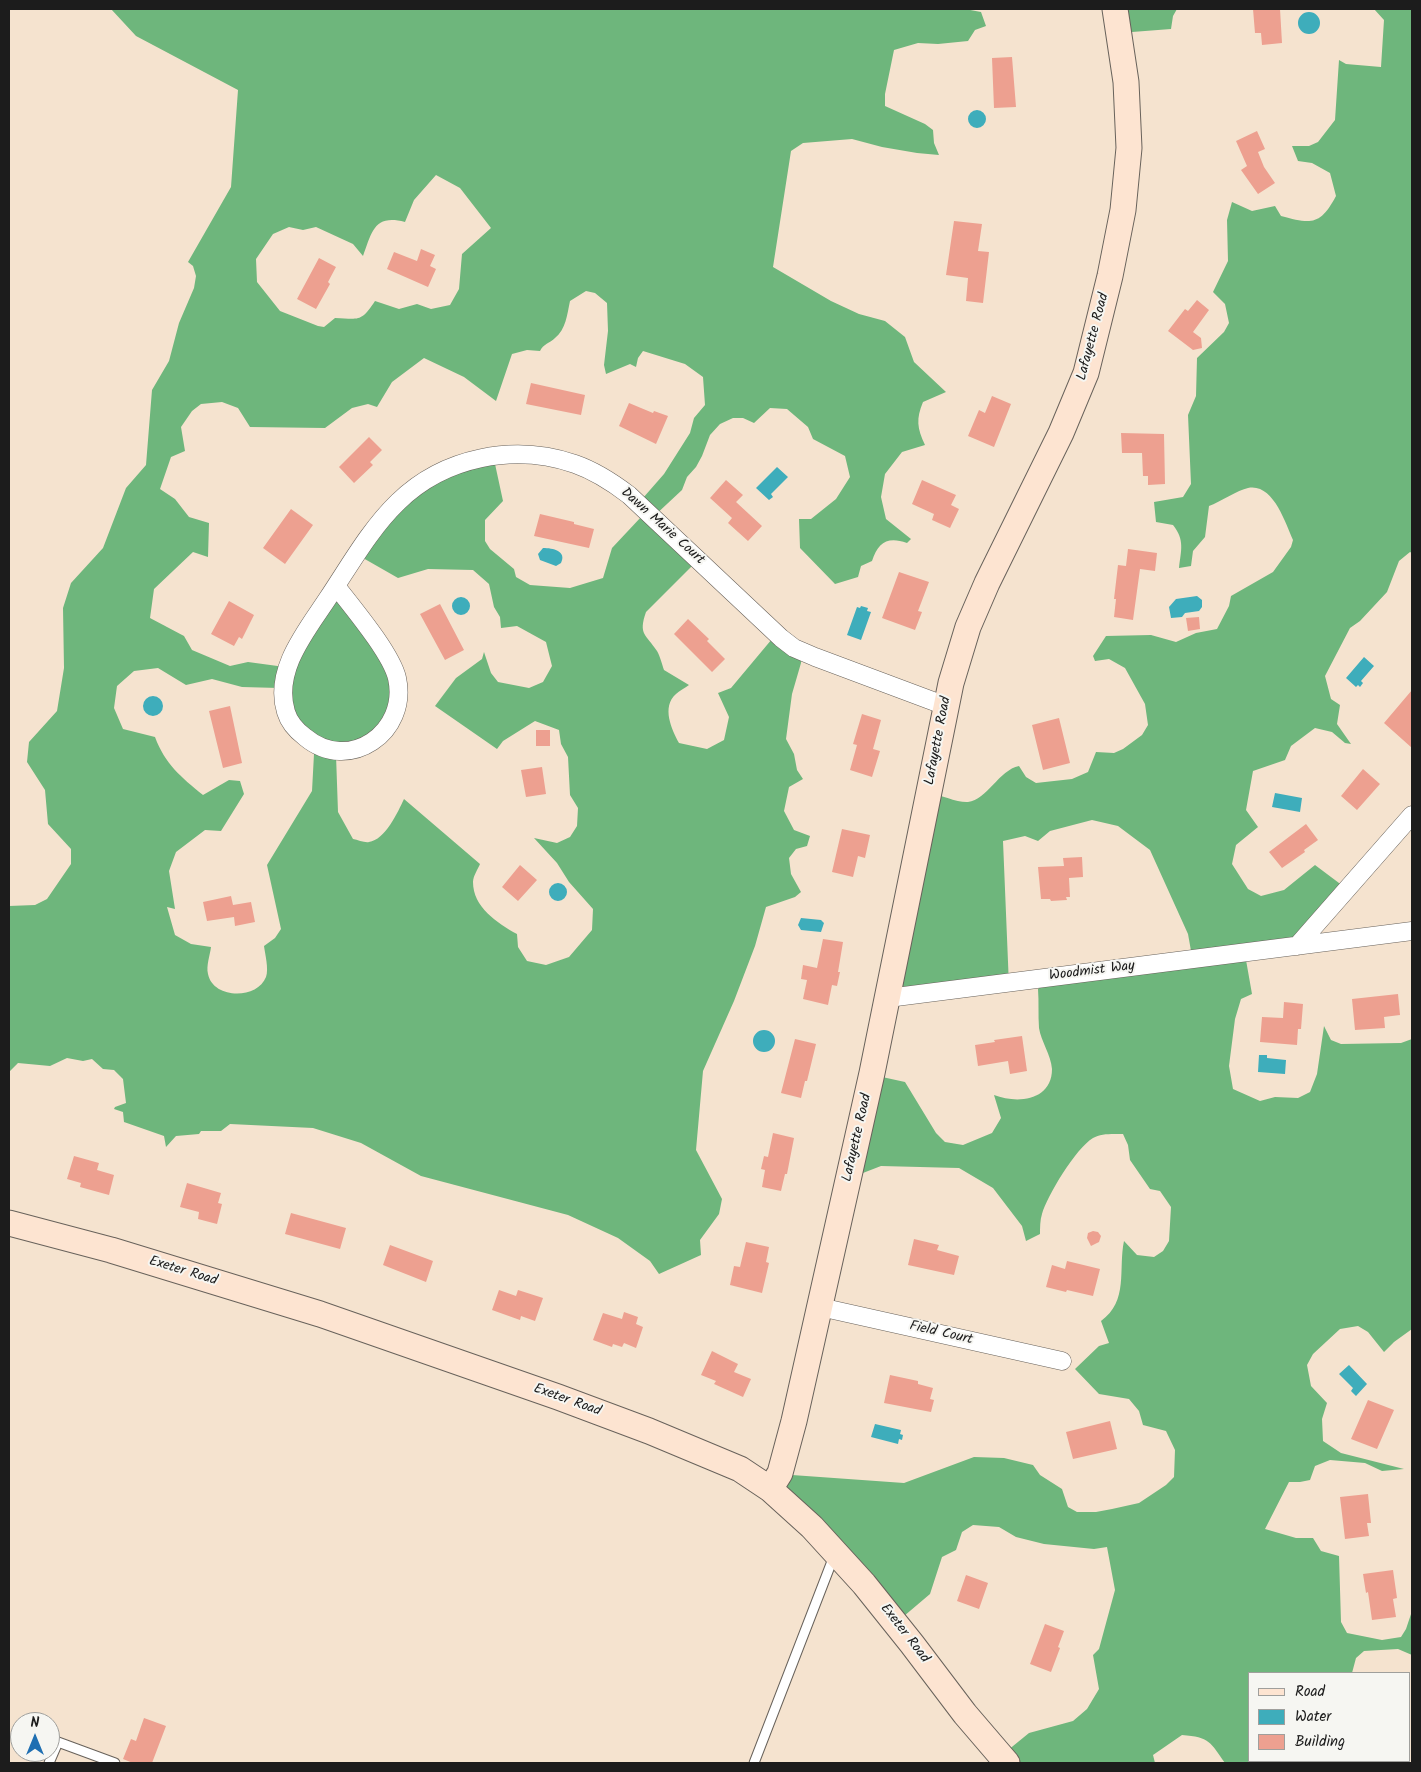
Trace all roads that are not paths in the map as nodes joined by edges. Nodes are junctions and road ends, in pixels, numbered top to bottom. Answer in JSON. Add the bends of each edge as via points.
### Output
{"nodes":[{"id":1,"x":1115,"y":9,"type":"edge"},
{"id":2,"x":336,"y":586,"type":"junction"},
{"id":3,"x":946,"y":706,"type":"junction"},
{"id":4,"x":1412,"y":815,"type":"edge"},
{"id":5,"x":1412,"y":931,"type":"edge"},
{"id":6,"x":1297,"y":946,"type":"junction"},
{"id":7,"x":888,"y":998,"type":"junction"},
{"id":8,"x":9,"y":1223,"type":"edge"},
{"id":9,"x":820,"y":1307,"type":"junction"},
{"id":10,"x":1062,"y":1361,"type":"dead end"},
{"id":11,"x":770,"y":1489,"type":"junction"},
{"id":12,"x":835,"y":1552,"type":"junction"},
{"id":13,"x":49,"y":1763,"type":"edge"},
{"id":14,"x":115,"y":1763,"type":"edge"},
{"id":15,"x":754,"y":1763,"type":"edge"},
{"id":16,"x":1007,"y":1763,"type":"edge"}],
"edges":[{"from":1,"to":3,"type":"street","name":"Lafayette Road","via":[[1126,82],[1129,148],[1123,210],[1110,276],[1086,373],[1061,433],[972,618]]},
{"from":2,"to":2,"type":"street","name":"Dawn Marie Court","via":[[292,656],[283,693],[286,713],[296,730],[312,743],[331,750],[351,750],[370,744],[386,731],[396,713],[399,693],[397,676],[388,659]]},
{"from":2,"to":3,"type":"street","name":"Dawn Marie Court","via":[[384,517],[414,488],[432,476],[451,467],[492,456],[554,458],[594,472],[629,495],[794,648]]},
{"from":3,"to":7,"type":"street","name":"Lafayette Road"},
{"from":4,"to":6,"type":"street"},
{"from":5,"to":6,"type":"street","name":"Woodmist Way"},
{"from":6,"to":7,"type":"street","name":"Woodmist Way"},
{"from":7,"to":9,"type":"street","name":"Lafayette Road"},
{"from":8,"to":11,"type":"street","name":"Exeter Road","via":[[320,1314],[558,1397],[740,1469]]},
{"from":9,"to":10,"type":"street","name":"Field Court"},
{"from":9,"to":11,"type":"street","name":"Lafayette Road","via":[[780,1473]]},
{"from":11,"to":12,"type":"street","name":"Exeter Road"},
{"from":12,"to":15,"type":"lane"},
{"from":12,"to":16,"type":"street","name":"Exeter Road"},
{"from":13,"to":14,"type":"lane","via":[[58,1742]]}]}
